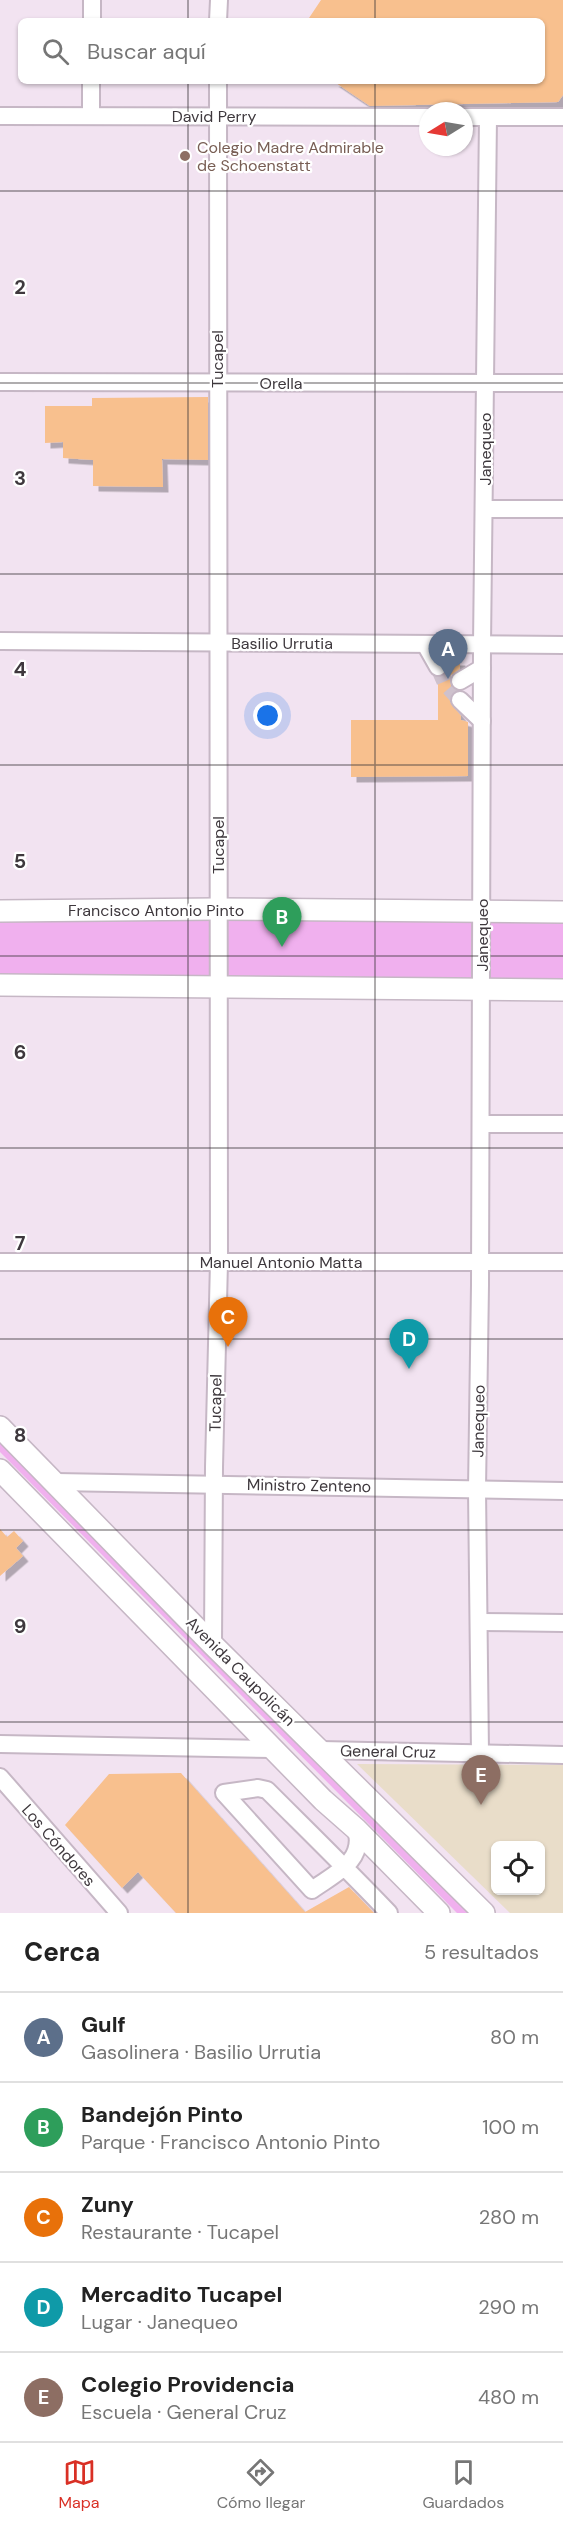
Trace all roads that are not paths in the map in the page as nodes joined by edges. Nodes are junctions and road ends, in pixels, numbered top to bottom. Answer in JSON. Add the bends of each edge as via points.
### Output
{"nodes":[{"id":1,"x":92,"y":0,"type":"edge"},
{"id":2,"x":219,"y":0,"type":"edge"},
{"id":3,"x":92,"y":18,"type":"edge"},
{"id":4,"x":218,"y":18,"type":"edge"},
{"id":5,"x":91,"y":84,"type":"edge"},
{"id":6,"x":218,"y":84,"type":"edge"},
{"id":7,"x":0,"y":116,"type":"edge"},
{"id":8,"x":91,"y":116,"type":"junction"},
{"id":9,"x":218,"y":116,"type":"junction"},
{"id":10,"x":419,"y":117,"type":"edge"},
{"id":11,"x":473,"y":117,"type":"edge"},
{"id":12,"x":488,"y":117,"type":"junction"},
{"id":13,"x":563,"y":117,"type":"edge"},
{"id":14,"x":0,"y":382,"type":"edge"},
{"id":15,"x":217,"y":383,"type":"junction"},
{"id":16,"x":485,"y":383,"type":"junction"},
{"id":17,"x":563,"y":383,"type":"edge"},
{"id":18,"x":485,"y":509,"type":"junction"},
{"id":19,"x":563,"y":509,"type":"edge"},
{"id":20,"x":0,"y":641,"type":"edge"},
{"id":21,"x":218,"y":642,"type":"junction"},
{"id":22,"x":425,"y":644,"type":"junction"},
{"id":23,"x":482,"y":645,"type":"junction"},
{"id":24,"x":563,"y":645,"type":"edge"},
{"id":25,"x":438,"y":667,"type":"tunnel mouth"},
{"id":26,"x":483,"y":668,"type":"junction"},
{"id":27,"x":460,"y":681,"type":"dead end"},
{"id":28,"x":460,"y":700,"type":"tunnel mouth"},
{"id":29,"x":482,"y":721,"type":"junction"},
{"id":30,"x":218,"y":909,"type":"junction"},
{"id":31,"x":0,"y":911,"type":"edge"},
{"id":32,"x":482,"y":912,"type":"junction"},
{"id":33,"x":563,"y":912,"type":"edge"},
{"id":34,"x":0,"y":985,"type":"edge"},
{"id":35,"x":218,"y":987,"type":"junction"},
{"id":36,"x":482,"y":989,"type":"junction"},
{"id":37,"x":563,"y":990,"type":"edge"},
{"id":38,"x":481,"y":1124,"type":"junction"},
{"id":39,"x":563,"y":1124,"type":"edge"},
{"id":40,"x":0,"y":1262,"type":"edge"},
{"id":41,"x":219,"y":1262,"type":"junction"},
{"id":42,"x":480,"y":1262,"type":"junction"},
{"id":43,"x":563,"y":1262,"type":"edge"},
{"id":44,"x":0,"y":1427,"type":"edge"},
{"id":45,"x":0,"y":1470,"type":"edge"},
{"id":46,"x":56,"y":1482,"type":"junction"},
{"id":47,"x":214,"y":1483,"type":"junction"},
{"id":48,"x":477,"y":1489,"type":"junction"},
{"id":49,"x":563,"y":1491,"type":"edge"},
{"id":50,"x":480,"y":1622,"type":"junction"},
{"id":51,"x":563,"y":1623,"type":"edge"},
{"id":52,"x":213,"y":1645,"type":"junction"},
{"id":53,"x":244,"y":1720,"type":"junction"},
{"id":54,"x":0,"y":1744,"type":"edge"},
{"id":55,"x":232,"y":1748,"type":"junction"},
{"id":56,"x":273,"y":1749,"type":"junction"},
{"id":57,"x":321,"y":1750,"type":"junction"},
{"id":58,"x":480,"y":1753,"type":"junction"},
{"id":59,"x":563,"y":1755,"type":"edge"},
{"id":60,"x":0,"y":1777,"type":"edge"},
{"id":61,"x":356,"y":1829,"type":"junction"},
{"id":62,"x":344,"y":1867,"type":"junction"},
{"id":63,"x":119,"y":1913,"type":"edge"},
{"id":64,"x":389,"y":1913,"type":"edge"},
{"id":65,"x":439,"y":1913,"type":"edge"},
{"id":66,"x":484,"y":1913,"type":"edge"}],
"edges":[{"from":1,"to":3,"type":"street"},
{"from":2,"to":4,"type":"street"},
{"from":5,"to":8,"type":"street"},
{"from":6,"to":9,"type":"street","name":"Tucapel"},
{"from":7,"to":8,"type":"street","name":"David Perry"},
{"from":8,"to":9,"type":"street","name":"David Perry"},
{"from":9,"to":10,"type":"street","name":"David Perry"},
{"from":9,"to":15,"type":"street","name":"Tucapel"},
{"from":11,"to":12,"type":"street"},
{"from":12,"to":13,"type":"street"},
{"from":12,"to":16,"type":"street","name":"Janequeo"},
{"from":14,"to":15,"type":"street","name":"Orella"},
{"from":15,"to":16,"type":"street","name":"Orella"},
{"from":15,"to":21,"type":"street","name":"Tucapel"},
{"from":16,"to":17,"type":"street","name":"Orella"},
{"from":16,"to":18,"type":"street","name":"Janequeo"},
{"from":18,"to":19,"type":"street"},
{"from":18,"to":23,"type":"street","name":"Janequeo"},
{"from":20,"to":21,"type":"street","name":"Basilio Urrutia"},
{"from":21,"to":22,"type":"street","name":"Basilio Urrutia"},
{"from":21,"to":30,"type":"street","name":"Tucapel"},
{"from":22,"to":23,"type":"street","name":"Basilio Urrutia"},
{"from":22,"to":25,"type":"street"},
{"from":23,"to":24,"type":"street","name":"Basilio Urrutia"},
{"from":23,"to":26,"type":"street","name":"Janequeo"},
{"from":26,"to":27,"type":"street"},
{"from":26,"to":29,"type":"street","name":"Janequeo"},
{"from":28,"to":29,"type":"street"},
{"from":29,"to":32,"type":"street","name":"Janequeo"},
{"from":30,"to":31,"type":"main road","name":"Francisco Antonio Pinto"},
{"from":30,"to":32,"type":"main road","name":"Francisco Antonio Pinto"},
{"from":30,"to":35,"type":"street","name":"Tucapel"},
{"from":32,"to":33,"type":"main road","name":"Francisco Antonio Pinto"},
{"from":32,"to":36,"type":"street","name":"Janequeo"},
{"from":34,"to":35,"type":"main road"},
{"from":35,"to":36,"type":"main road"},
{"from":35,"to":41,"type":"street","name":"Tucapel"},
{"from":36,"to":37,"type":"main road"},
{"from":36,"to":38,"type":"street","name":"Janequeo"},
{"from":38,"to":39,"type":"street"},
{"from":38,"to":42,"type":"street","name":"Janequeo"},
{"from":40,"to":41,"type":"street","name":"Manuel Antonio Matta"},
{"from":41,"to":42,"type":"street","name":"Manuel Antonio Matta"},
{"from":41,"to":47,"type":"street","name":"Tucapel"},
{"from":42,"to":43,"type":"street","name":"Manuel Antonio Matta"},
{"from":42,"to":48,"type":"street","name":"Janequeo"},
{"from":44,"to":46,"type":"main road","name":"Avenida Caupolicán"},
{"from":45,"to":46,"type":"main road","via":[[28,1481]]},
{"from":45,"to":53,"type":"main road","name":"Avenida Caupolicán"},
{"from":46,"to":47,"type":"street","name":"Ministro Zenteno"},
{"from":46,"to":52,"type":"main road","name":"Avenida Caupolicán"},
{"from":47,"to":48,"type":"street","name":"Ministro Zenteno"},
{"from":47,"to":52,"type":"street","name":"Tucapel"},
{"from":48,"to":49,"type":"street","name":"Ministro Zenteno"},
{"from":48,"to":50,"type":"street","name":"Janequeo"},
{"from":50,"to":51,"type":"street"},
{"from":50,"to":58,"type":"street","name":"Janequeo"},
{"from":52,"to":57,"type":"main road","name":"Avenida Caupolicán"},
{"from":53,"to":55,"type":"street","via":[[240,1743]]},
{"from":53,"to":56,"type":"main road","name":"Avenida Caupolicán"},
{"from":54,"to":55,"type":"street"},
{"from":55,"to":56,"type":"street"},
{"from":56,"to":61,"type":"main road","name":"Avenida Caupolicán"},
{"from":57,"to":58,"type":"street","name":"General Cruz"},
{"from":57,"to":66,"type":"main road","name":"Avenida Caupolicán"},
{"from":58,"to":59,"type":"street","name":"General Cruz"},
{"from":60,"to":63,"type":"street","name":"Los Cóndores"},
{"from":61,"to":62,"type":"street","via":[[357,1855]]},
{"from":61,"to":65,"type":"main road","name":"Avenida Caupolicán"},
{"from":62,"to":62,"type":"street","via":[[267,1790],[224,1793],[312,1890]]},
{"from":62,"to":64,"type":"street"}]}
